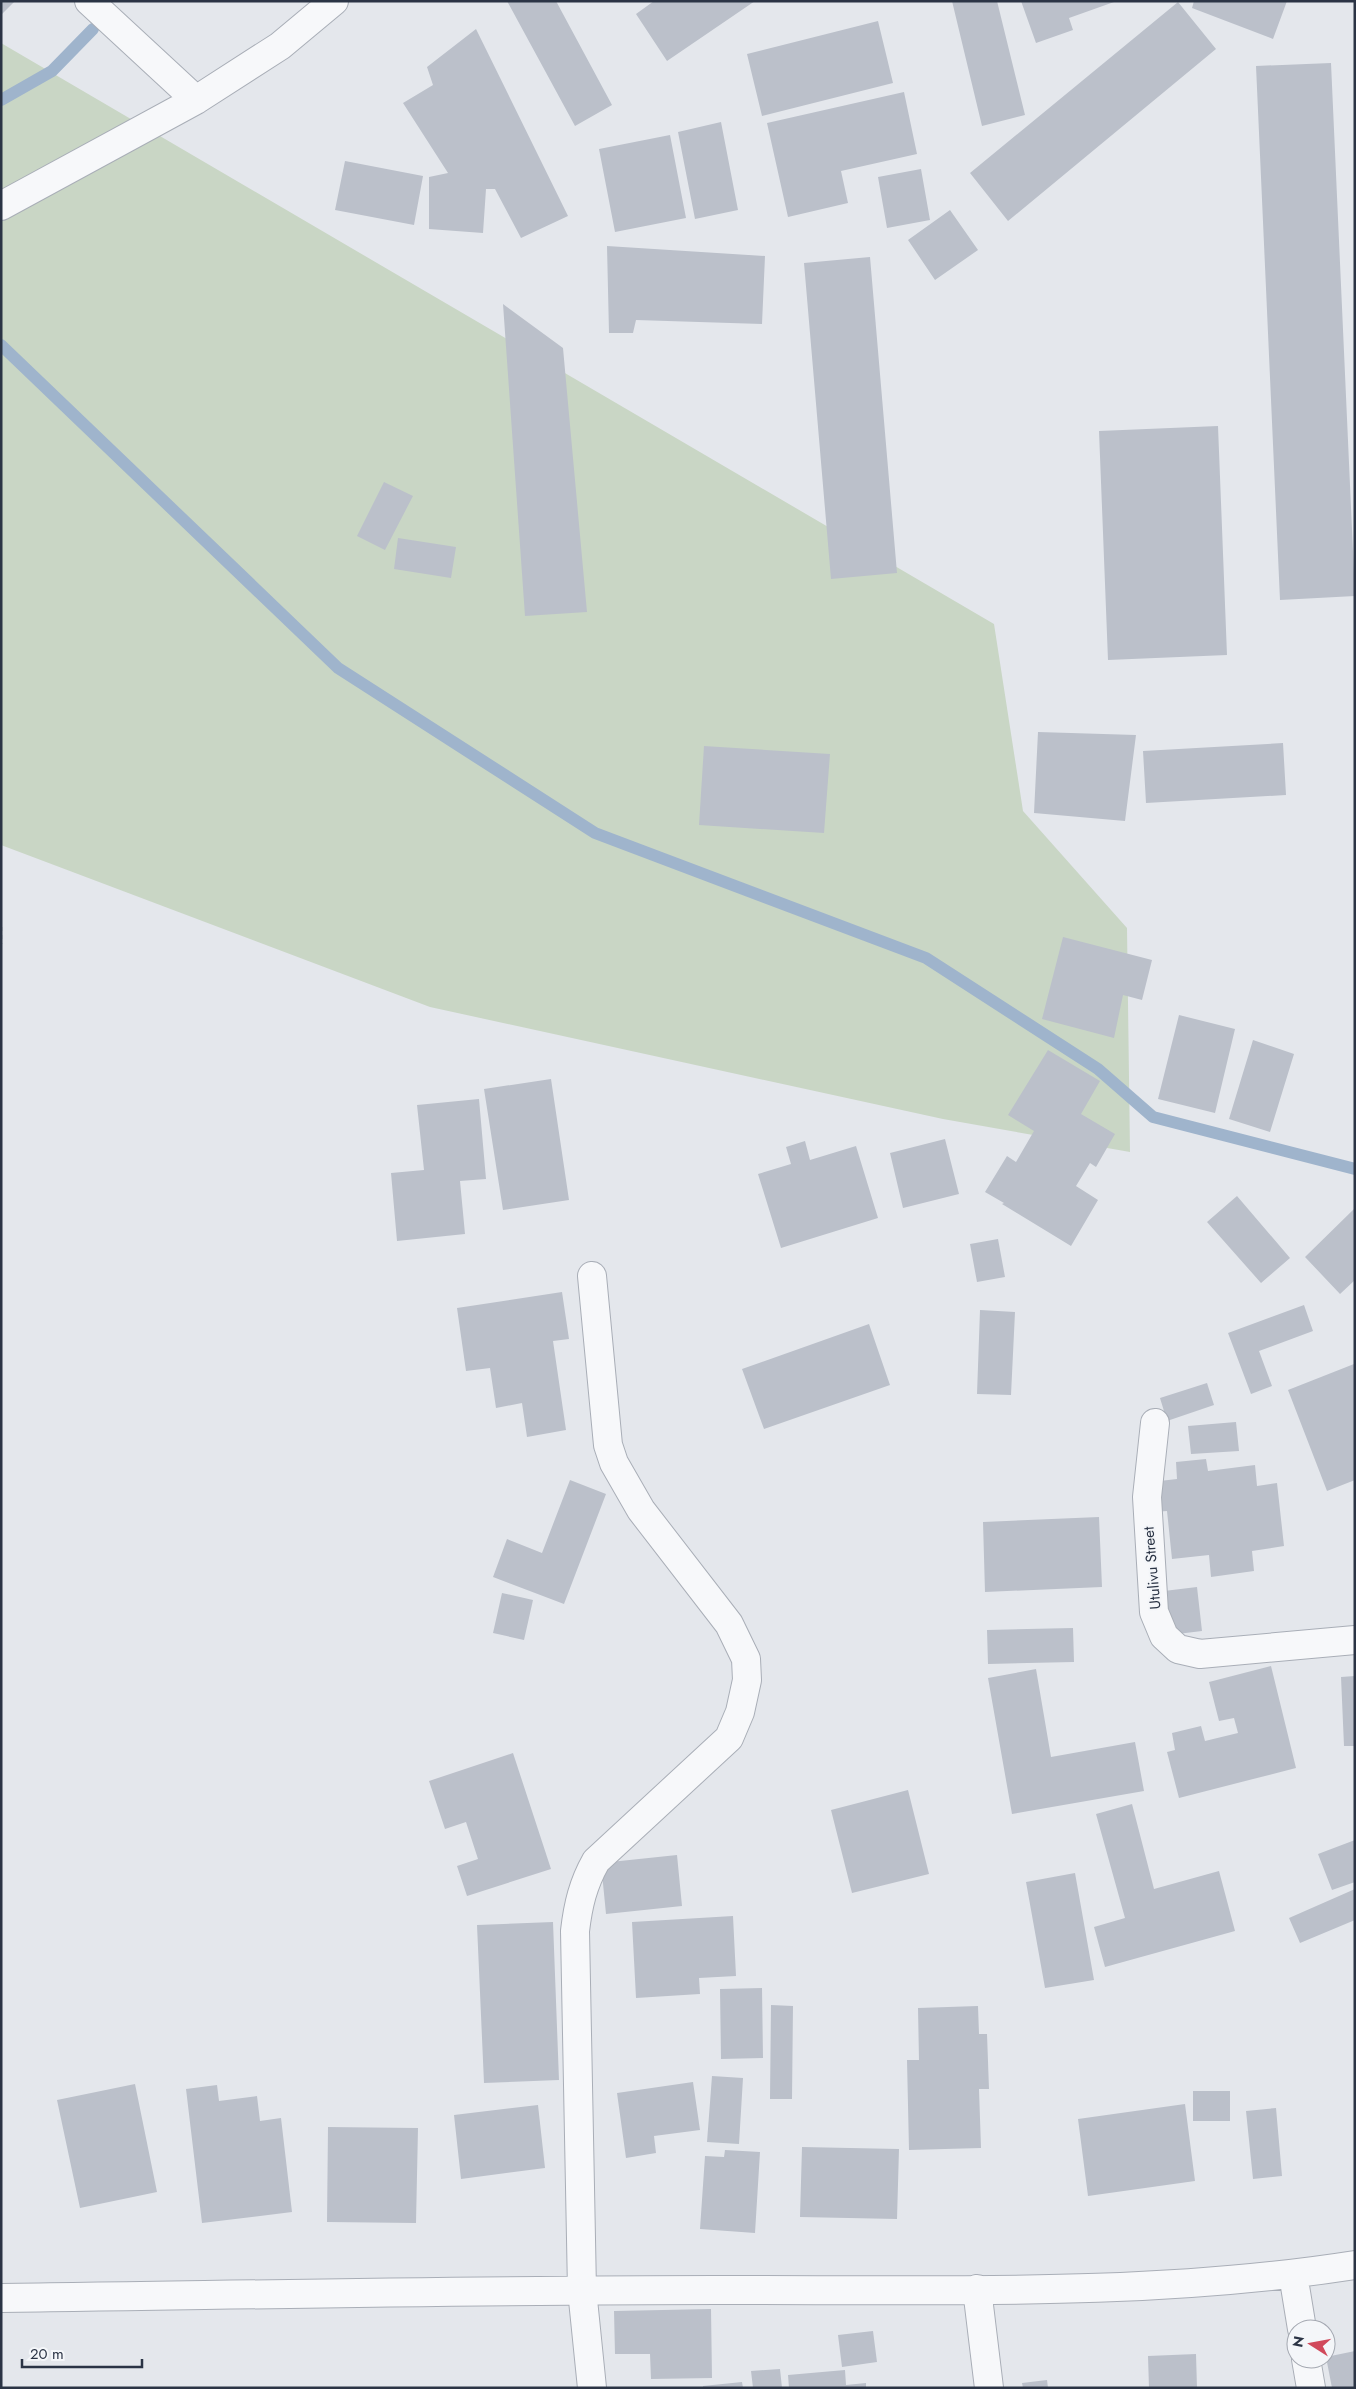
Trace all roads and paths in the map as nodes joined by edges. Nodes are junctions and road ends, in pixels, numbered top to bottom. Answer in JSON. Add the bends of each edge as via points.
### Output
{"nodes":[{"id":1,"x":89,"y":1,"type":"edge"},
{"id":2,"x":334,"y":1,"type":"edge"},
{"id":3,"x":196,"y":100,"type":"junction"},
{"id":4,"x":1,"y":206,"type":"edge"},
{"id":5,"x":1,"y":927,"type":"edge"},
{"id":6,"x":1,"y":944,"type":"edge"},
{"id":7,"x":592,"y":1276,"type":"dead end"},
{"id":8,"x":1155,"y":1423,"type":"dead end"},
{"id":9,"x":1355,"y":1640,"type":"edge"},
{"id":10,"x":1355,"y":2265,"type":"edge"},
{"id":11,"x":1293,"y":2274,"type":"junction"},
{"id":12,"x":977,"y":2289,"type":"junction"},
{"id":13,"x":582,"y":2290,"type":"junction"},
{"id":14,"x":1,"y":2298,"type":"edge"},
{"id":15,"x":1300,"y":2319,"type":"edge"},
{"id":16,"x":1308,"y":2369,"type":"edge"},
{"id":17,"x":592,"y":2388,"type":"edge"},
{"id":18,"x":989,"y":2388,"type":"edge"},
{"id":19,"x":1311,"y":2388,"type":"edge"}],
"edges":[{"from":1,"to":3,"type":"street"},
{"from":2,"to":3,"type":"street","via":[[280,46]]},
{"from":3,"to":4,"type":"street"},
{"from":5,"to":6,"type":"path"},
{"from":7,"to":13,"type":"street","via":[[611,1454],[641,1510],[729,1624],[746,1659],[747,1680],[740,1712],[728,1738],[596,1860],[584,1881],[575,1931]]},
{"from":8,"to":9,"type":"street","name":"Utulivu Street","via":[[1147,1497],[1154,1612],[1164,1636],[1178,1649],[1200,1654]]},
{"from":10,"to":11,"type":"street"},
{"from":11,"to":12,"type":"street","via":[[1102,2288]]},
{"from":11,"to":15,"type":"street"},
{"from":12,"to":13,"type":"street"},
{"from":12,"to":18,"type":"street"},
{"from":13,"to":14,"type":"street"},
{"from":13,"to":17,"type":"street"},
{"from":16,"to":19,"type":"street"}]}
